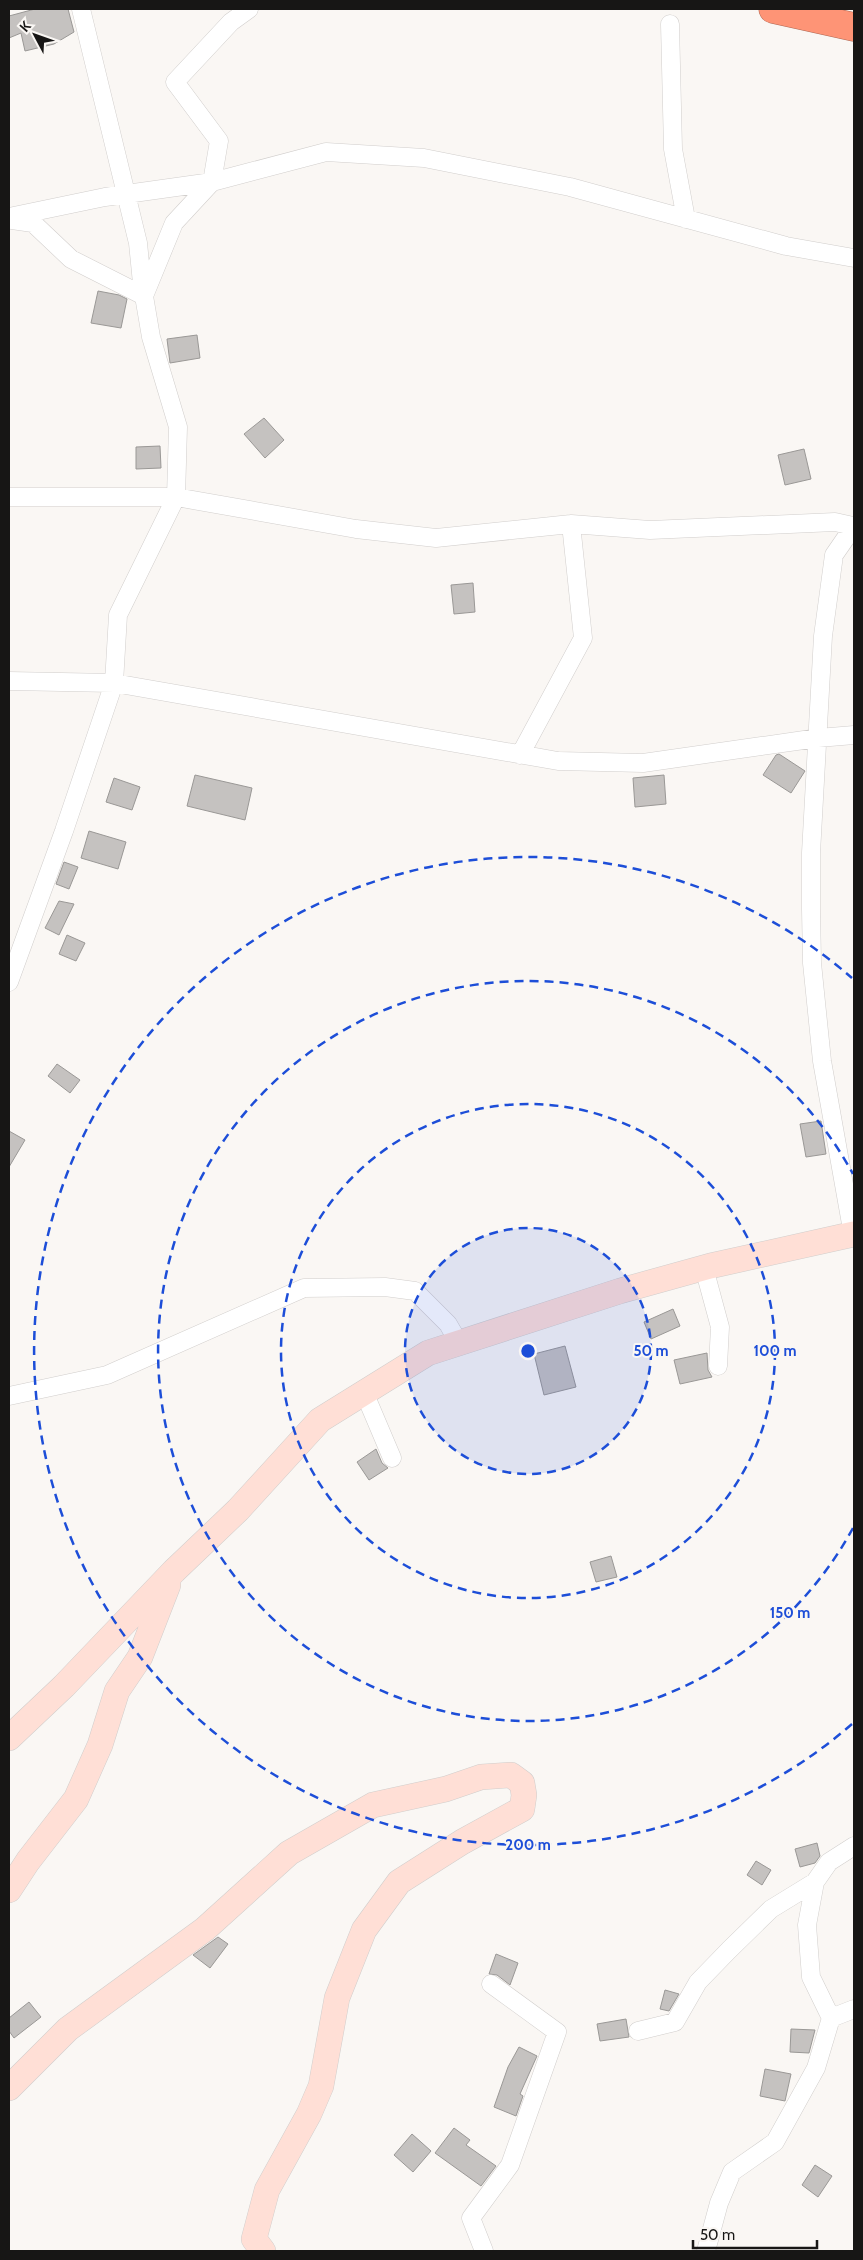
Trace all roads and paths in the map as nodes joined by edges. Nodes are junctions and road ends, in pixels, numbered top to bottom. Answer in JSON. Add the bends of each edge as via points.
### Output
{"nodes":[{"id":1,"x":81,"y":9,"type":"edge"},
{"id":2,"x":249,"y":9,"type":"edge"},
{"id":3,"x":772,"y":9,"type":"edge"},
{"id":4,"x":670,"y":24,"type":"dead end"},
{"id":5,"x":854,"y":27,"type":"edge"},
{"id":6,"x":212,"y":182,"type":"junction"},
{"id":7,"x":126,"y":194,"type":"junction"},
{"id":8,"x":9,"y":218,"type":"edge"},
{"id":9,"x":686,"y":219,"type":"junction"},
{"id":10,"x":854,"y":258,"type":"edge"},
{"id":11,"x":144,"y":296,"type":"junction"},
{"id":12,"x":9,"y":497,"type":"edge"},
{"id":13,"x":176,"y":497,"type":"junction"},
{"id":14,"x":571,"y":524,"type":"junction"},
{"id":15,"x":854,"y":526,"type":"edge"},
{"id":16,"x":9,"y":681,"type":"edge"},
{"id":17,"x":114,"y":683,"type":"junction"},
{"id":18,"x":854,"y":735,"type":"edge"},
{"id":19,"x":818,"y":738,"type":"junction"},
{"id":20,"x":520,"y":755,"type":"junction"},
{"id":21,"x":9,"y":982,"type":"edge"},
{"id":22,"x":854,"y":1234,"type":"edge"},
{"id":23,"x":704,"y":1268,"type":"junction"},
{"id":24,"x":459,"y":1343,"type":"junction"},
{"id":25,"x":718,"y":1366,"type":"dead end"},
{"id":26,"x":364,"y":1392,"type":"junction"},
{"id":27,"x":9,"y":1396,"type":"edge"},
{"id":28,"x":392,"y":1458,"type":"dead end"},
{"id":29,"x":174,"y":1571,"type":"junction"},
{"id":30,"x":9,"y":1738,"type":"edge"},
{"id":31,"x":854,"y":1846,"type":"edge"},
{"id":32,"x":815,"y":1882,"type":"junction"},
{"id":33,"x":9,"y":1890,"type":"edge"},
{"id":34,"x":492,"y":1984,"type":"dead end"},
{"id":35,"x":854,"y":2009,"type":"edge"},
{"id":36,"x":831,"y":2018,"type":"junction"},
{"id":37,"x":638,"y":2031,"type":"dead end"},
{"id":38,"x":9,"y":2088,"type":"edge"},
{"id":39,"x":263,"y":2251,"type":"edge"},
{"id":40,"x":484,"y":2251,"type":"edge"},
{"id":41,"x":706,"y":2251,"type":"edge"}],
"edges":[{"from":1,"to":7,"type":"street"},
{"from":2,"to":6,"type":"street","via":[[231,22],[175,82],[219,141]]},
{"from":3,"to":5,"type":"highway"},
{"from":4,"to":9,"type":"street","via":[[673,149]]},
{"from":6,"to":7,"type":"street"},
{"from":6,"to":9,"type":"street","via":[[326,152],[424,158],[570,187]]},
{"from":6,"to":11,"type":"street","via":[[174,223]]},
{"from":7,"to":8,"type":"street"},
{"from":7,"to":11,"type":"street","via":[[138,243]]},
{"from":8,"to":11,"type":"street","via":[[33,223],[71,259]]},
{"from":9,"to":10,"type":"street","via":[[786,246]]},
{"from":11,"to":13,"type":"street","via":[[151,337],[178,427]]},
{"from":12,"to":13,"type":"street"},
{"from":13,"to":14,"type":"street","via":[[356,529],[436,538]]},
{"from":13,"to":17,"type":"street","via":[[118,615]]},
{"from":14,"to":15,"type":"street","via":[[650,530],[835,522]]},
{"from":14,"to":20,"type":"street","via":[[583,638]]},
{"from":15,"to":19,"type":"street","via":[[834,554],[823,636]]},
{"from":16,"to":17,"type":"street"},
{"from":17,"to":20,"type":"street"},
{"from":17,"to":21,"type":"street"},
{"from":18,"to":19,"type":"street"},
{"from":19,"to":20,"type":"street","via":[[643,763],[558,761]]},
{"from":19,"to":22,"type":"street","via":[[812,854],[812,963],[822,1061]]},
{"from":22,"to":23,"type":"street"},
{"from":23,"to":24,"type":"street","via":[[620,1291]]},
{"from":23,"to":25,"type":"street","via":[[720,1327]]},
{"from":24,"to":26,"type":"street","via":[[428,1353]]},
{"from":24,"to":27,"type":"street","via":[[448,1324],[415,1290],[304,1288],[107,1375]]},
{"from":26,"to":28,"type":"street"},
{"from":26,"to":29,"type":"street","via":[[320,1420],[238,1510]]},
{"from":29,"to":30,"type":"street","via":[[64,1686]]},
{"from":29,"to":33,"type":"street","via":[[140,1657],[117,1691],[100,1745],[76,1798]]},
{"from":31,"to":32,"type":"street","via":[[829,1862]]},
{"from":32,"to":36,"type":"street","via":[[807,1925],[811,1976]]},
{"from":32,"to":37,"type":"street","via":[[771,1908],[729,1950],[698,1982],[675,2022]]},
{"from":34,"to":40,"type":"street","via":[[557,2032],[510,2165],[471,2218]]},
{"from":35,"to":36,"type":"street"},
{"from":36,"to":41,"type":"street","via":[[816,2068],[775,2142],[732,2172],[719,2203]]},
{"from":38,"to":39,"type":"street","via":[[68,2029],[205,1929],[289,1853],[373,1805],[446,1789],[481,1777],[511,1775],[522,1783],[522,1809],[399,1882],[364,1930],[337,1998],[321,2086],[266,2190],[254,2239]]}]}
